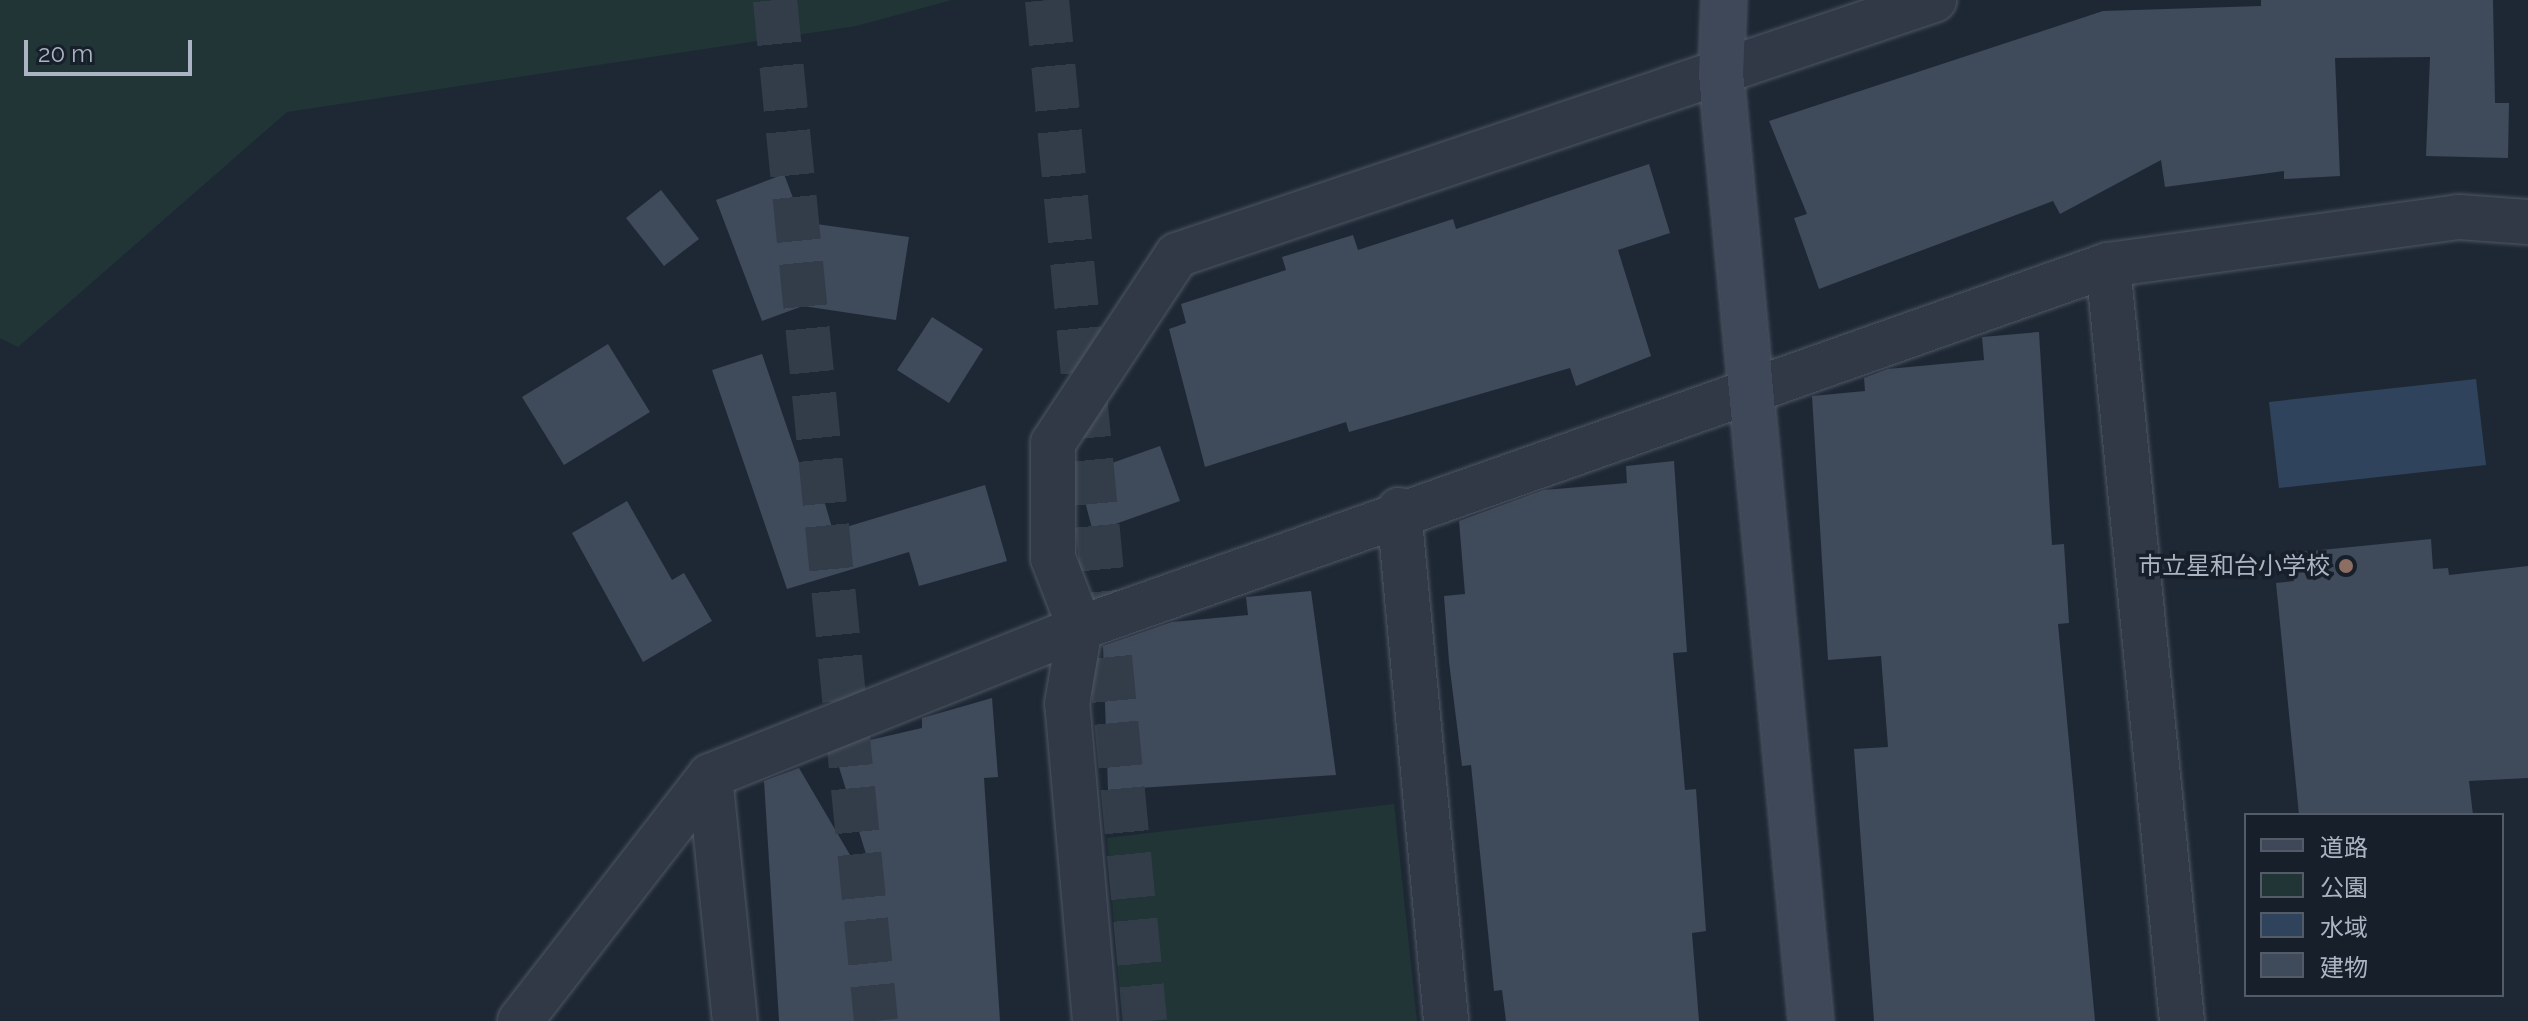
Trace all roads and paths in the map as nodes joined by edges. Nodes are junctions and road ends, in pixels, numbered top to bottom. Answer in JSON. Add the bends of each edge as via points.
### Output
{"nodes":[{"id":1,"x":1724,"y":0,"type":"edge"},
{"id":2,"x":1934,"y":0,"type":"edge"},
{"id":3,"x":1721,"y":74,"type":"junction"},
{"id":4,"x":2528,"y":222,"type":"edge"},
{"id":5,"x":2108,"y":265,"type":"junction"},
{"id":6,"x":1751,"y":386,"type":"junction"},
{"id":7,"x":1399,"y":510,"type":"junction"},
{"id":8,"x":1080,"y":628,"type":"junction"},
{"id":9,"x":710,"y":776,"type":"junction"},
{"id":10,"x":520,"y":1021,"type":"edge"},
{"id":11,"x":735,"y":1021,"type":"edge"},
{"id":12,"x":1095,"y":1021,"type":"edge"},
{"id":13,"x":1446,"y":1021,"type":"edge"},
{"id":14,"x":1811,"y":1021,"type":"edge"},
{"id":15,"x":2182,"y":1021,"type":"edge"}],
"edges":[{"from":1,"to":3,"type":"street"},
{"from":2,"to":3,"type":"street"},
{"from":3,"to":6,"type":"street"},
{"from":3,"to":8,"type":"street","via":[[1177,255],[1053,443],[1053,558]]},
{"from":4,"to":5,"type":"street","via":[[2459,217]]},
{"from":5,"to":6,"type":"street"},
{"from":5,"to":15,"type":"street"},
{"from":6,"to":7,"type":"street"},
{"from":6,"to":14,"type":"street"},
{"from":7,"to":8,"type":"street"},
{"from":7,"to":13,"type":"street"},
{"from":8,"to":9,"type":"street"},
{"from":8,"to":12,"type":"street","via":[[1067,704]]},
{"from":9,"to":10,"type":"street"},
{"from":9,"to":11,"type":"street"}]}
